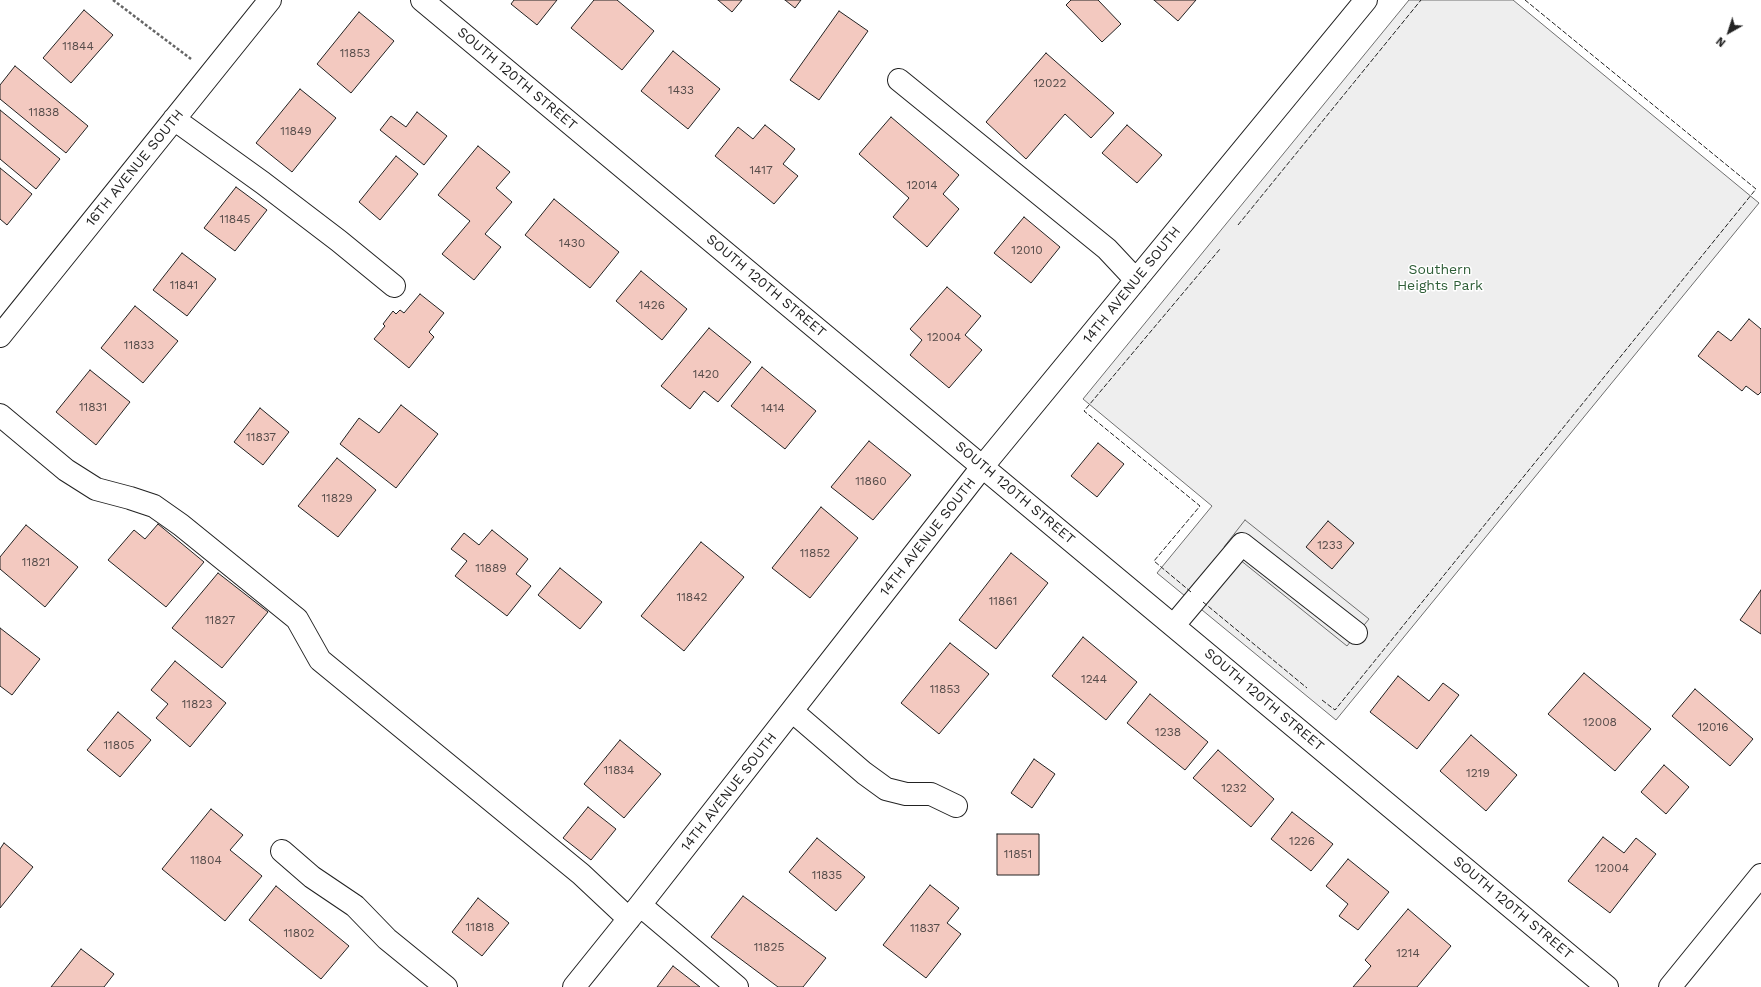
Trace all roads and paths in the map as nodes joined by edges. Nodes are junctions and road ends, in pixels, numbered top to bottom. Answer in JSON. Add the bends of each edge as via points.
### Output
{"nodes":[{"id":1,"x":113,"y":0,"type":"edge"},
{"id":2,"x":270,"y":0,"type":"edge"},
{"id":3,"x":422,"y":0,"type":"edge"},
{"id":4,"x":1366,"y":0,"type":"edge"},
{"id":5,"x":210,"y":74,"type":"junction"},
{"id":6,"x":899,"y":80,"type":"dead end"},
{"id":7,"x":174,"y":119,"type":"junction"},
{"id":8,"x":1136,"y":280,"type":"junction"},
{"id":9,"x":394,"y":286,"type":"dead end"},
{"id":10,"x":0,"y":336,"type":"edge"},
{"id":11,"x":0,"y":415,"type":"edge"},
{"id":12,"x":983,"y":466,"type":"junction"},
{"id":13,"x":1174,"y":625,"type":"junction"},
{"id":14,"x":1356,"y":633,"type":"dead end"},
{"id":15,"x":792,"y":711,"type":"junction"},
{"id":16,"x":956,"y":806,"type":"dead end"},
{"id":17,"x":282,"y":851,"type":"dead end"},
{"id":18,"x":1761,"y":875,"type":"edge"},
{"id":19,"x":635,"y":912,"type":"junction"},
{"id":20,"x":446,"y":987,"type":"edge"},
{"id":21,"x":574,"y":987,"type":"edge"},
{"id":22,"x":737,"y":987,"type":"edge"},
{"id":23,"x":1608,"y":987,"type":"edge"},
{"id":24,"x":1670,"y":987,"type":"edge"}],
"edges":[{"from":1,"to":5,"type":"path"},
{"from":2,"to":5,"type":"street","name":"16TH AVENUE SOUTH"},
{"from":3,"to":12,"type":"street","name":"SOUTH 120TH STREET"},
{"from":4,"to":8,"type":"street","name":"14TH AVENUE SOUTH"},
{"from":5,"to":7,"type":"street","name":"16TH AVENUE SOUTH"},
{"from":6,"to":8,"type":"street","via":[[1106,249]]},
{"from":7,"to":9,"type":"street","via":[[289,202]]},
{"from":7,"to":10,"type":"street","name":"16TH AVENUE SOUTH"},
{"from":8,"to":12,"type":"street","name":"14TH AVENUE SOUTH"},
{"from":11,"to":19,"type":"street","via":[[66,470],[96,489],[154,506],[181,525],[297,619],[320,660],[581,874]]},
{"from":12,"to":13,"type":"street","name":"SOUTH 120TH STREET"},
{"from":12,"to":15,"type":"street","name":"14TH AVENUE SOUTH"},
{"from":13,"to":14,"type":"street","via":[[1242,544]]},
{"from":13,"to":23,"type":"street","name":"SOUTH 120TH STREET"},
{"from":15,"to":16,"type":"street","via":[[886,789],[906,794],[931,794]]},
{"from":15,"to":19,"type":"street","name":"14TH AVENUE SOUTH"},
{"from":17,"to":20,"type":"street","via":[[312,877],[354,906],[387,939]]},
{"from":18,"to":24,"type":"street"},
{"from":19,"to":21,"type":"street","name":"14TH AVENUE SOUTH"},
{"from":19,"to":22,"type":"street"}]}
